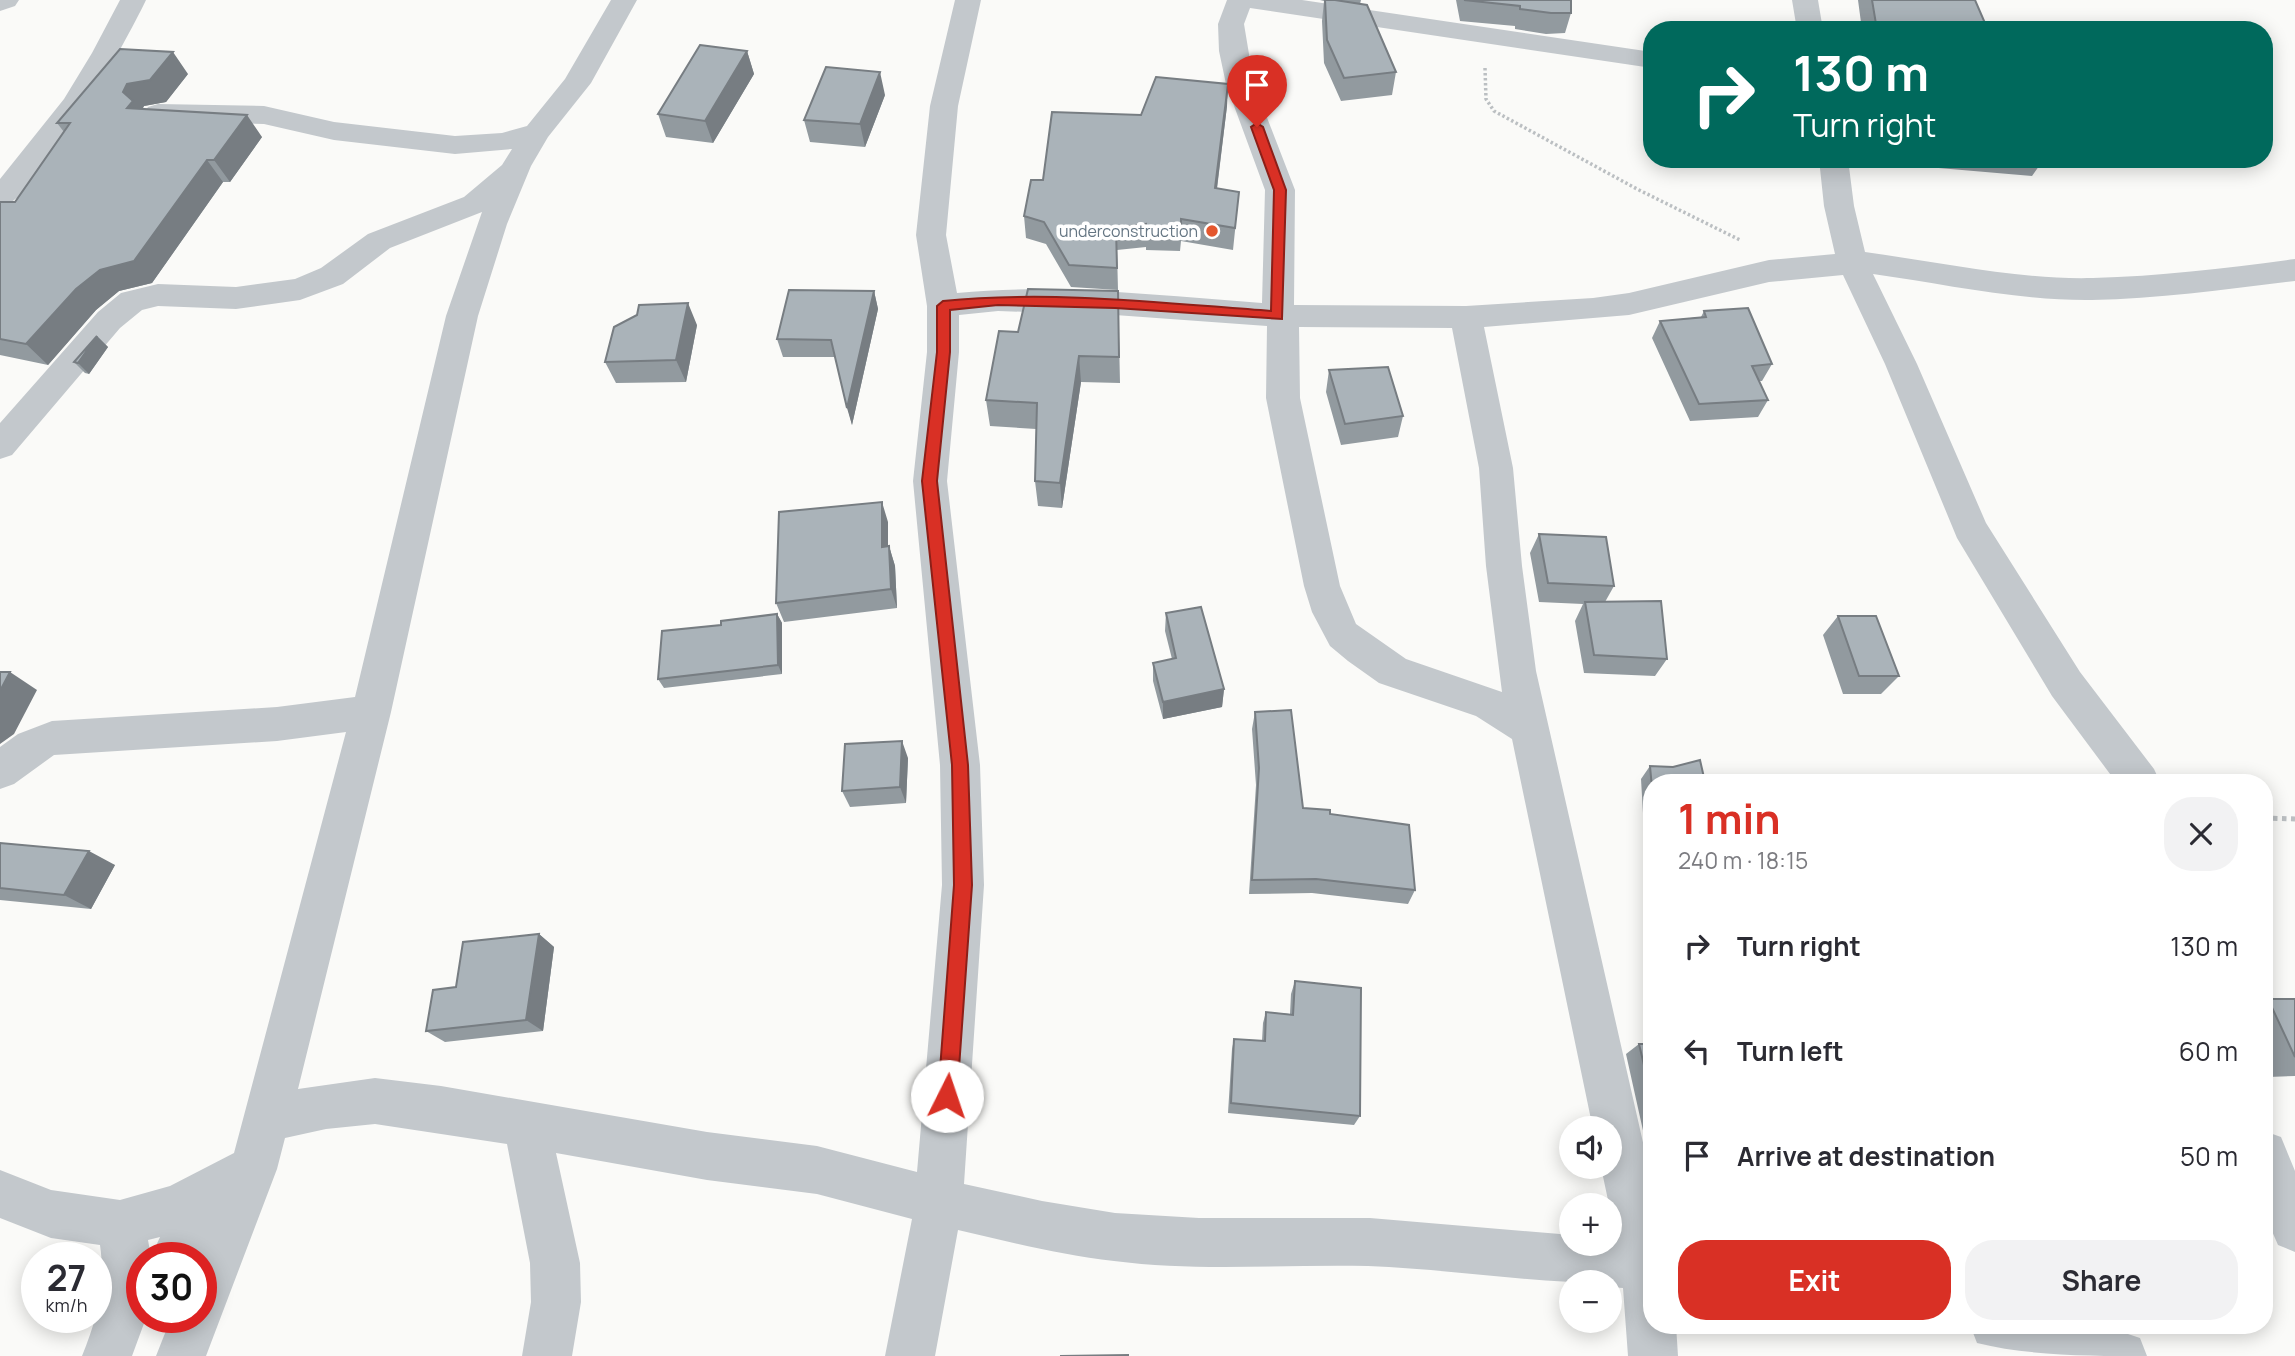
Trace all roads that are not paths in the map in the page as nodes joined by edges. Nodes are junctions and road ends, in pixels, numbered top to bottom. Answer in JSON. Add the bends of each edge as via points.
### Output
{"nodes":[{"id":1,"x":6,"y":0,"type":"edge"},
{"id":2,"x":133,"y":0,"type":"edge"},
{"id":3,"x":624,"y":0,"type":"edge"},
{"id":4,"x":968,"y":0,"type":"edge"},
{"id":5,"x":1240,"y":0,"type":"edge"},
{"id":6,"x":1249,"y":0,"type":"edge"},
{"id":7,"x":1805,"y":0,"type":"edge"},
{"id":8,"x":0,"y":3,"type":"edge"},
{"id":9,"x":1809,"y":21,"type":"edge"},
{"id":10,"x":1643,"y":59,"type":"edge"},
{"id":11,"x":156,"y":113,"type":"edge"},
{"id":12,"x":537,"y":132,"type":"junction"},
{"id":13,"x":516,"y":166,"type":"junction"},
{"id":14,"x":1834,"y":168,"type":"edge"},
{"id":15,"x":2,"y":193,"type":"edge"},
{"id":16,"x":1853,"y":264,"type":"junction"},
{"id":17,"x":2295,"y":270,"type":"edge"},
{"id":18,"x":943,"y":306,"type":"junction"},
{"id":19,"x":1280,"y":316,"type":"junction"},
{"id":20,"x":1466,"y":317,"type":"junction"},
{"id":21,"x":2,"y":441,"type":"edge"},
{"id":22,"x":371,"y":712,"type":"junction"},
{"id":23,"x":1530,"y":729,"type":"junction"},
{"id":24,"x":0,"y":771,"type":"edge"},
{"id":25,"x":2134,"y":774,"type":"edge"},
{"id":26,"x":267,"y":1119,"type":"junction"},
{"id":27,"x":526,"y":1124,"type":"junction"},
{"id":28,"x":253,"y":1169,"type":"junction"},
{"id":29,"x":2273,"y":1175,"type":"edge"},
{"id":30,"x":209,"y":1191,"type":"junction"},
{"id":31,"x":0,"y":1194,"type":"edge"},
{"id":32,"x":939,"y":1202,"type":"junction"},
{"id":33,"x":120,"y":1223,"type":"junction"},
{"id":34,"x":2295,"y":1228,"type":"edge"},
{"id":35,"x":1643,"y":1238,"type":"edge"},
{"id":36,"x":183,"y":1242,"type":"edge"},
{"id":37,"x":217,"y":1262,"type":"edge"},
{"id":38,"x":1643,"y":1265,"type":"edge"},
{"id":39,"x":122,"y":1332,"type":"edge"},
{"id":40,"x":190,"y":1333,"type":"edge"},
{"id":41,"x":1652,"y":1334,"type":"edge"},
{"id":42,"x":2044,"y":1334,"type":"edge"},
{"id":43,"x":181,"y":1356,"type":"edge"},
{"id":44,"x":547,"y":1356,"type":"edge"},
{"id":45,"x":910,"y":1356,"type":"edge"},
{"id":46,"x":1653,"y":1356,"type":"edge"},
{"id":47,"x":2122,"y":1356,"type":"edge"}],
"edges":[{"from":1,"to":8,"type":"street"},
{"from":2,"to":15,"type":"street","via":[[67,115]]},
{"from":3,"to":12,"type":"street","via":[[576,83]]},
{"from":4,"to":18,"type":"street","via":[[944,106],[933,209],[931,234]]},
{"from":5,"to":19,"type":"street","via":[[1231,24],[1240,84],[1280,190]]},
{"from":6,"to":10,"type":"street"},
{"from":7,"to":9,"type":"street"},
{"from":11,"to":12,"type":"street","via":[[264,115],[334,131],[455,145],[504,142]]},
{"from":12,"to":13,"type":"street"},
{"from":13,"to":21,"type":"street","via":[[475,204],[379,241],[311,286],[236,298],[177,294],[132,301],[109,320]]},
{"from":13,"to":22,"type":"street","via":[[462,316]]},
{"from":14,"to":16,"type":"street"},
{"from":16,"to":17,"type":"street","via":[[1888,264],[2035,286],[2092,289]]},
{"from":16,"to":20,"type":"street","via":[[1769,271],[1593,309]]},
{"from":16,"to":25,"type":"street","via":[[1901,364],[1969,528],[2066,684]]},
{"from":18,"to":19,"type":"street","via":[[998,300]]},
{"from":18,"to":32,"type":"street","via":[[930,481],[960,765],[963,885]]},
{"from":19,"to":20,"type":"street"},
{"from":19,"to":23,"type":"street","via":[[1283,397],[1322,586],[1343,635],[1394,671],[1489,704]]},
{"from":20,"to":23,"type":"street","via":[[1496,468],[1517,671]]},
{"from":22,"to":24,"type":"street","via":[[52,738],[32,746]]},
{"from":22,"to":26,"type":"street"},
{"from":23,"to":35,"type":"street"},
{"from":26,"to":27,"type":"street","via":[[375,1101]]},
{"from":26,"to":28,"type":"street"},
{"from":27,"to":32,"type":"street","via":[[817,1170]]},
{"from":27,"to":44,"type":"street","via":[[555,1263],[556,1302]]},
{"from":28,"to":30,"type":"street"},
{"from":28,"to":37,"type":"street"},
{"from":29,"to":34,"type":"street"},
{"from":30,"to":33,"type":"street","via":[[177,1208]]},
{"from":30,"to":36,"type":"street"},
{"from":31,"to":33,"type":"street","via":[[51,1214]]},
{"from":32,"to":38,"type":"street","via":[[1115,1237],[1370,1242]]},
{"from":32,"to":45,"type":"street"},
{"from":33,"to":39,"type":"street","via":[[129,1257]]},
{"from":40,"to":43,"type":"street"},
{"from":41,"to":46,"type":"street"},
{"from":42,"to":47,"type":"street"}]}
